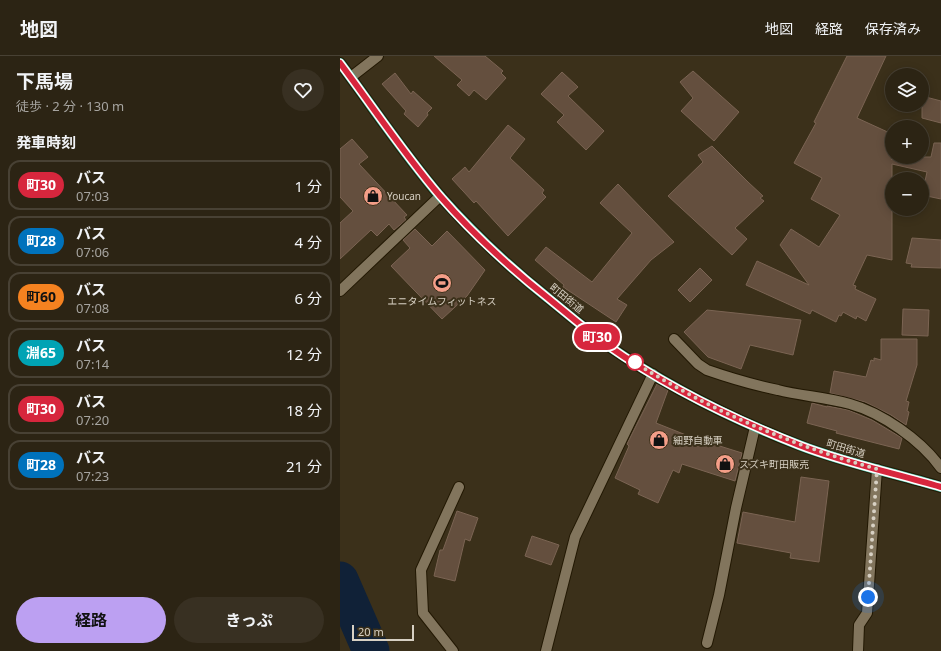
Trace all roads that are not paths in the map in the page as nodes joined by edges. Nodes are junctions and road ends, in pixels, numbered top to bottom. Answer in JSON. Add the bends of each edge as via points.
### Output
{"nodes":[{"id":1,"x":378,"y":56,"type":"edge"},
{"id":2,"x":340,"y":63,"type":"edge"},
{"id":3,"x":351,"y":77,"type":"junction"},
{"id":4,"x":440,"y":196,"type":"junction"},
{"id":5,"x":340,"y":291,"type":"edge"},
{"id":6,"x":674,"y":339,"type":"dead end"},
{"id":7,"x":653,"y":374,"type":"junction"},
{"id":8,"x":755,"y":427,"type":"junction"},
{"id":9,"x":941,"y":468,"type":"edge"},
{"id":10,"x":877,"y":469,"type":"junction"},
{"id":11,"x":460,"y":487,"type":"dead end"},
{"id":12,"x":941,"y":487,"type":"edge"},
{"id":13,"x":707,"y":643,"type":"dead end"},
{"id":14,"x":453,"y":651,"type":"edge"},
{"id":15,"x":546,"y":651,"type":"edge"},
{"id":16,"x":858,"y":651,"type":"edge"}],
"edges":[{"from":1,"to":3,"type":"street"},
{"from":2,"to":3,"type":"main road","name":"町田街道"},
{"from":3,"to":4,"type":"main road","name":"町田街道","via":[[394,138]]},
{"from":4,"to":5,"type":"street"},
{"from":4,"to":7,"type":"main road","name":"町田街道","via":[[519,274],[608,346]]},
{"from":6,"to":9,"type":"street","via":[[707,370],[777,390],[850,404],[885,419],[919,444]]},
{"from":7,"to":8,"type":"main road","name":"町田街道"},
{"from":7,"to":15,"type":"street","via":[[575,537]]},
{"from":8,"to":10,"type":"main road","name":"町田街道","via":[[833,457]]},
{"from":8,"to":13,"type":"street"},
{"from":10,"to":12,"type":"main road","name":"町田街道"},
{"from":10,"to":16,"type":"street","via":[[867,613],[859,625]]},
{"from":11,"to":14,"type":"street","via":[[421,570],[423,613]]}]}
